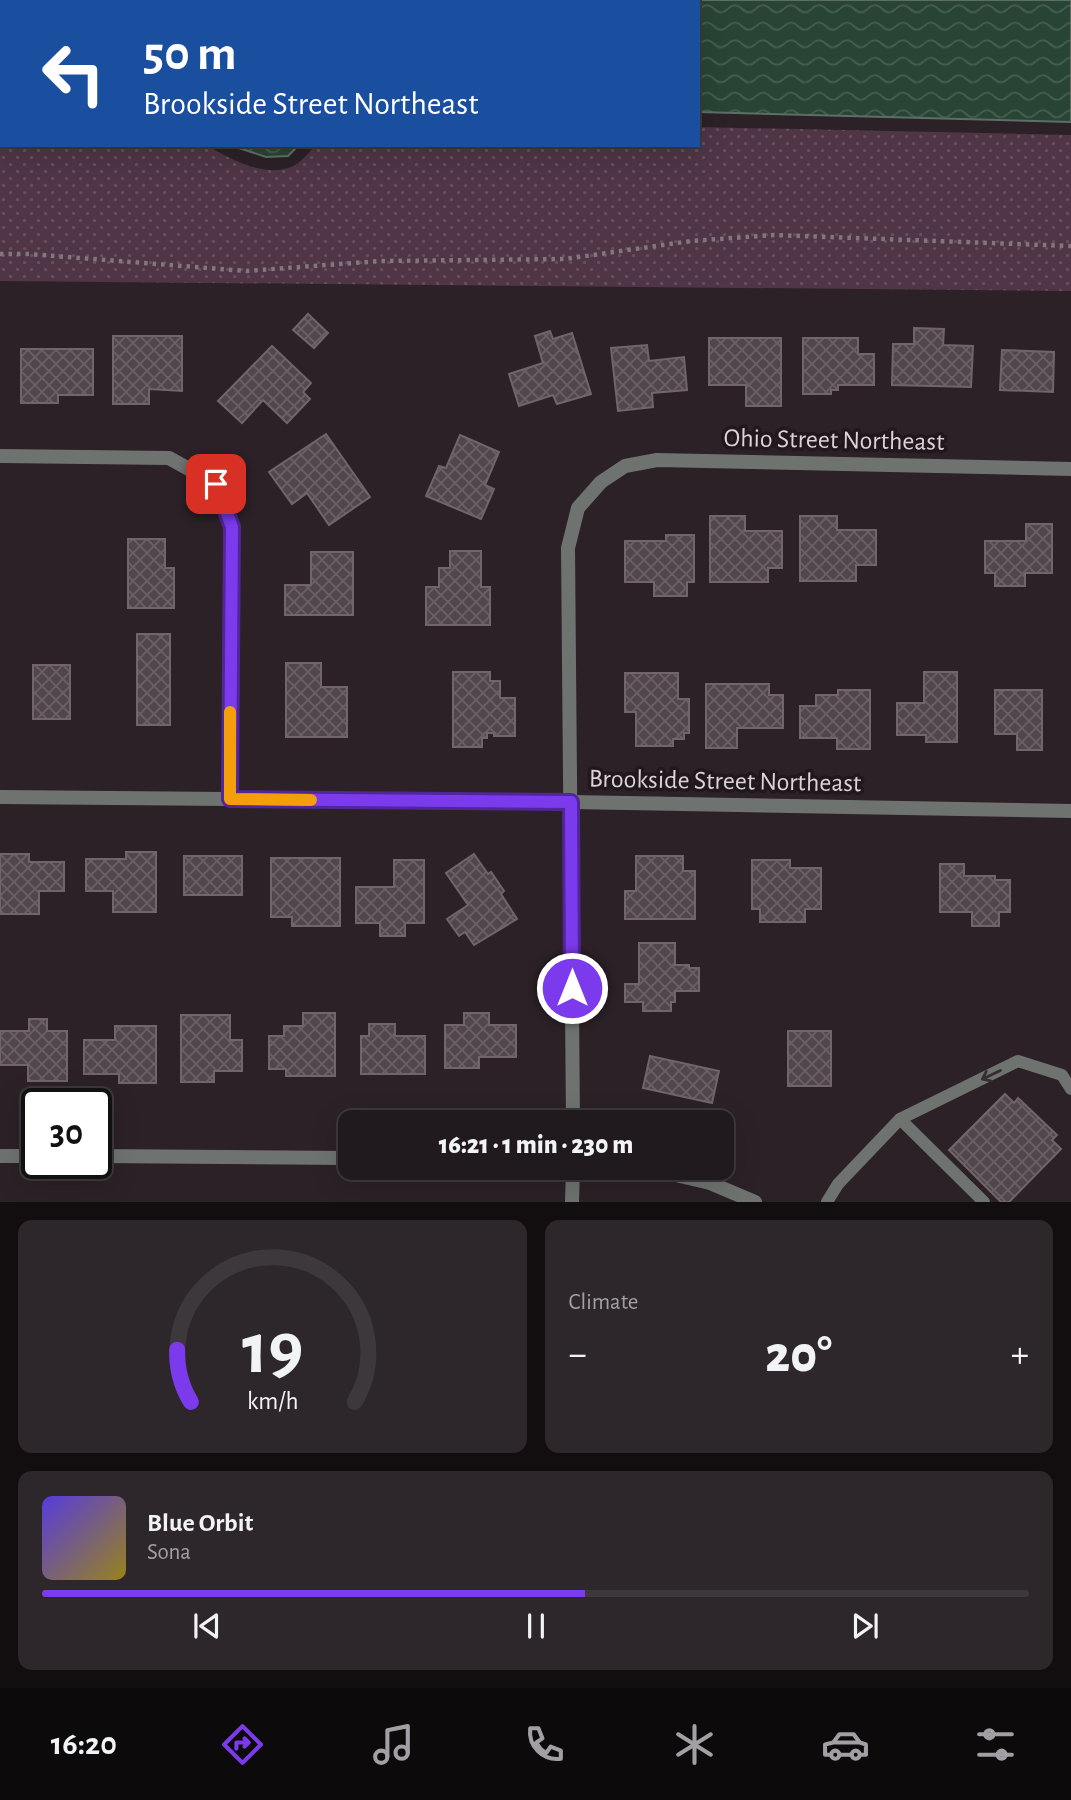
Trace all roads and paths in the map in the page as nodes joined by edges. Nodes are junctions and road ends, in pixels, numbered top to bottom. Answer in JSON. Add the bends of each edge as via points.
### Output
{"nodes":[{"id":1,"x":1071,"y":246,"type":"edge"},
{"id":2,"x":0,"y":254,"type":"edge"},
{"id":3,"x":0,"y":456,"type":"edge"},
{"id":4,"x":1071,"y":469,"type":"edge"},
{"id":5,"x":0,"y":797,"type":"edge"},
{"id":6,"x":230,"y":799,"type":"junction"},
{"id":7,"x":571,"y":802,"type":"junction"},
{"id":8,"x":1071,"y":811,"type":"edge"},
{"id":9,"x":1071,"y":1089,"type":"edge"},
{"id":10,"x":573,"y":1110,"type":"edge"},
{"id":11,"x":900,"y":1119,"type":"junction"},
{"id":12,"x":0,"y":1156,"type":"edge"},
{"id":13,"x":21,"y":1156,"type":"edge"},
{"id":14,"x":112,"y":1156,"type":"edge"},
{"id":15,"x":338,"y":1158,"type":"edge"},
{"id":16,"x":573,"y":1180,"type":"edge"},
{"id":17,"x":697,"y":1180,"type":"edge"},
{"id":18,"x":746,"y":1200,"type":"edge"},
{"id":19,"x":572,"y":1202,"type":"edge"},
{"id":20,"x":827,"y":1202,"type":"edge"},
{"id":21,"x":984,"y":1202,"type":"edge"}],
"edges":[{"from":1,"to":2,"type":"path","via":[[774,235],[691,241],[565,260],[381,261],[247,271]]},
{"from":3,"to":6,"type":"street","via":[[169,458],[216,484],[232,527]]},
{"from":4,"to":7,"type":"street","name":"Ohio Street Northeast","via":[[657,460],[625,466],[601,482],[578,508],[568,548]]},
{"from":5,"to":6,"type":"street","name":"Brookside Street Northeast"},
{"from":6,"to":7,"type":"street","name":"Brookside Street Northeast"},
{"from":7,"to":8,"type":"street","name":"Brookside Street Northeast"},
{"from":7,"to":10,"type":"street","name":"Ohio Street Northeast"},
{"from":9,"to":11,"type":"lane","one_way":true,"via":[[1062,1075],[1018,1061]]},
{"from":11,"to":20,"type":"lane","via":[[838,1184]]},
{"from":11,"to":21,"type":"lane"},
{"from":12,"to":13,"type":"street"},
{"from":14,"to":15,"type":"street"},
{"from":16,"to":19,"type":"street"},
{"from":17,"to":18,"type":"street"}]}
